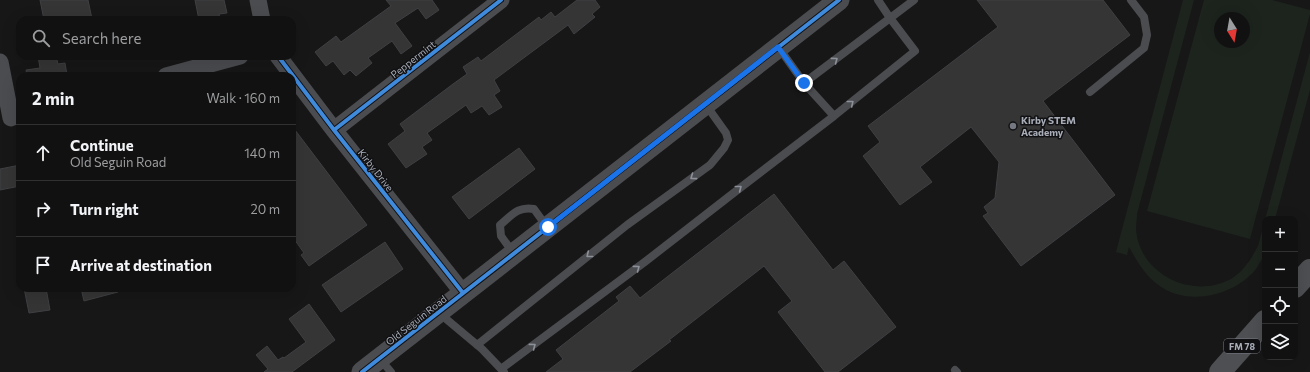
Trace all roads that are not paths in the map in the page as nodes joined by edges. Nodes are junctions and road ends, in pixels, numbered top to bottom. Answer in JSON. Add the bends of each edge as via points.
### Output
{"nodes":[{"id":1,"x":258,"y":0,"type":"edge"},
{"id":2,"x":501,"y":0,"type":"edge"},
{"id":3,"x":839,"y":0,"type":"edge"},
{"id":4,"x":878,"y":0,"type":"edge"},
{"id":5,"x":914,"y":0,"type":"edge"},
{"id":6,"x":1131,"y":0,"type":"edge"},
{"id":7,"x":261,"y":16,"type":"edge"},
{"id":8,"x":890,"y":18,"type":"junction"},
{"id":9,"x":778,"y":47,"type":"junction"},
{"id":10,"x":225,"y":60,"type":"edge"},
{"id":11,"x":281,"y":60,"type":"edge"},
{"id":12,"x":0,"y":62,"type":"edge"},
{"id":13,"x":181,"y":72,"type":"edge"},
{"id":14,"x":290,"y":72,"type":"edge"},
{"id":15,"x":296,"y":80,"type":"edge"},
{"id":16,"x":804,"y":83,"type":"junction"},
{"id":17,"x":1090,"y":92,"type":"dead end"},
{"id":18,"x":706,"y":104,"type":"junction"},
{"id":19,"x":834,"y":116,"type":"junction"},
{"id":20,"x":10,"y":118,"type":"edge"},
{"id":21,"x":334,"y":130,"type":"junction"},
{"id":22,"x":548,"y":227,"type":"junction"},
{"id":23,"x":514,"y":254,"type":"junction"},
{"id":24,"x":1310,"y":270,"type":"edge"},
{"id":25,"x":1298,"y":284,"type":"edge"},
{"id":26,"x":463,"y":293,"type":"junction"},
{"id":27,"x":438,"y":313,"type":"junction"},
{"id":28,"x":1262,"y":324,"type":"edge"},
{"id":29,"x":477,"y":345,"type":"junction"},
{"id":30,"x":386,"y":365,"type":"edge"},
{"id":31,"x":503,"y":371,"type":"edge"},
{"id":32,"x":362,"y":372,"type":"edge"},
{"id":33,"x":1220,"y":372,"type":"edge"}],
"edges":[{"from":1,"to":7,"type":"street"},
{"from":2,"to":21,"type":"street","name":"Peppermint"},
{"from":3,"to":9,"type":"street","name":"Old Seguin Road"},
{"from":4,"to":8,"type":"lane"},
{"from":5,"to":8,"type":"lane"},
{"from":6,"to":17,"type":"lane","via":[[1144,17],[1147,35],[1144,48]]},
{"from":16,"to":8,"type":"lane","one_way":true},
{"from":19,"to":8,"type":"lane","one_way":true,"via":[[915,51]]},
{"from":9,"to":16,"type":"lane"},
{"from":9,"to":18,"type":"street","name":"Old Seguin Road"},
{"from":10,"to":13,"type":"street"},
{"from":11,"to":14,"type":"street","name":"Kirby Drive"},
{"from":12,"to":20,"type":"street"},
{"from":15,"to":21,"type":"street","name":"Kirby Drive"},
{"from":16,"to":19,"type":"lane"},
{"from":18,"to":22,"type":"street","name":"Old Seguin Road"},
{"from":18,"to":29,"type":"lane","one_way":true,"via":[[728,140],[710,165],[627,224]]},
{"from":31,"to":19,"type":"lane","one_way":true},
{"from":21,"to":26,"type":"street","name":"Kirby Drive"},
{"from":22,"to":23,"type":"street","name":"Old Seguin Road"},
{"from":22,"to":23,"type":"lane","via":[[534,209],[526,208],[519,210],[500,225],[501,236]]},
{"from":23,"to":26,"type":"street","name":"Old Seguin Road"},
{"from":24,"to":25,"type":"main road"},
{"from":26,"to":27,"type":"street","name":"Old Seguin Road"},
{"from":27,"to":29,"type":"lane"},
{"from":27,"to":30,"type":"street","name":"Old Seguin Road"},
{"from":28,"to":33,"type":"main road","number":"FM 78"},
{"from":29,"to":31,"type":"lane"},
{"from":30,"to":32,"type":"street","name":"Old Seguin Road"}]}
